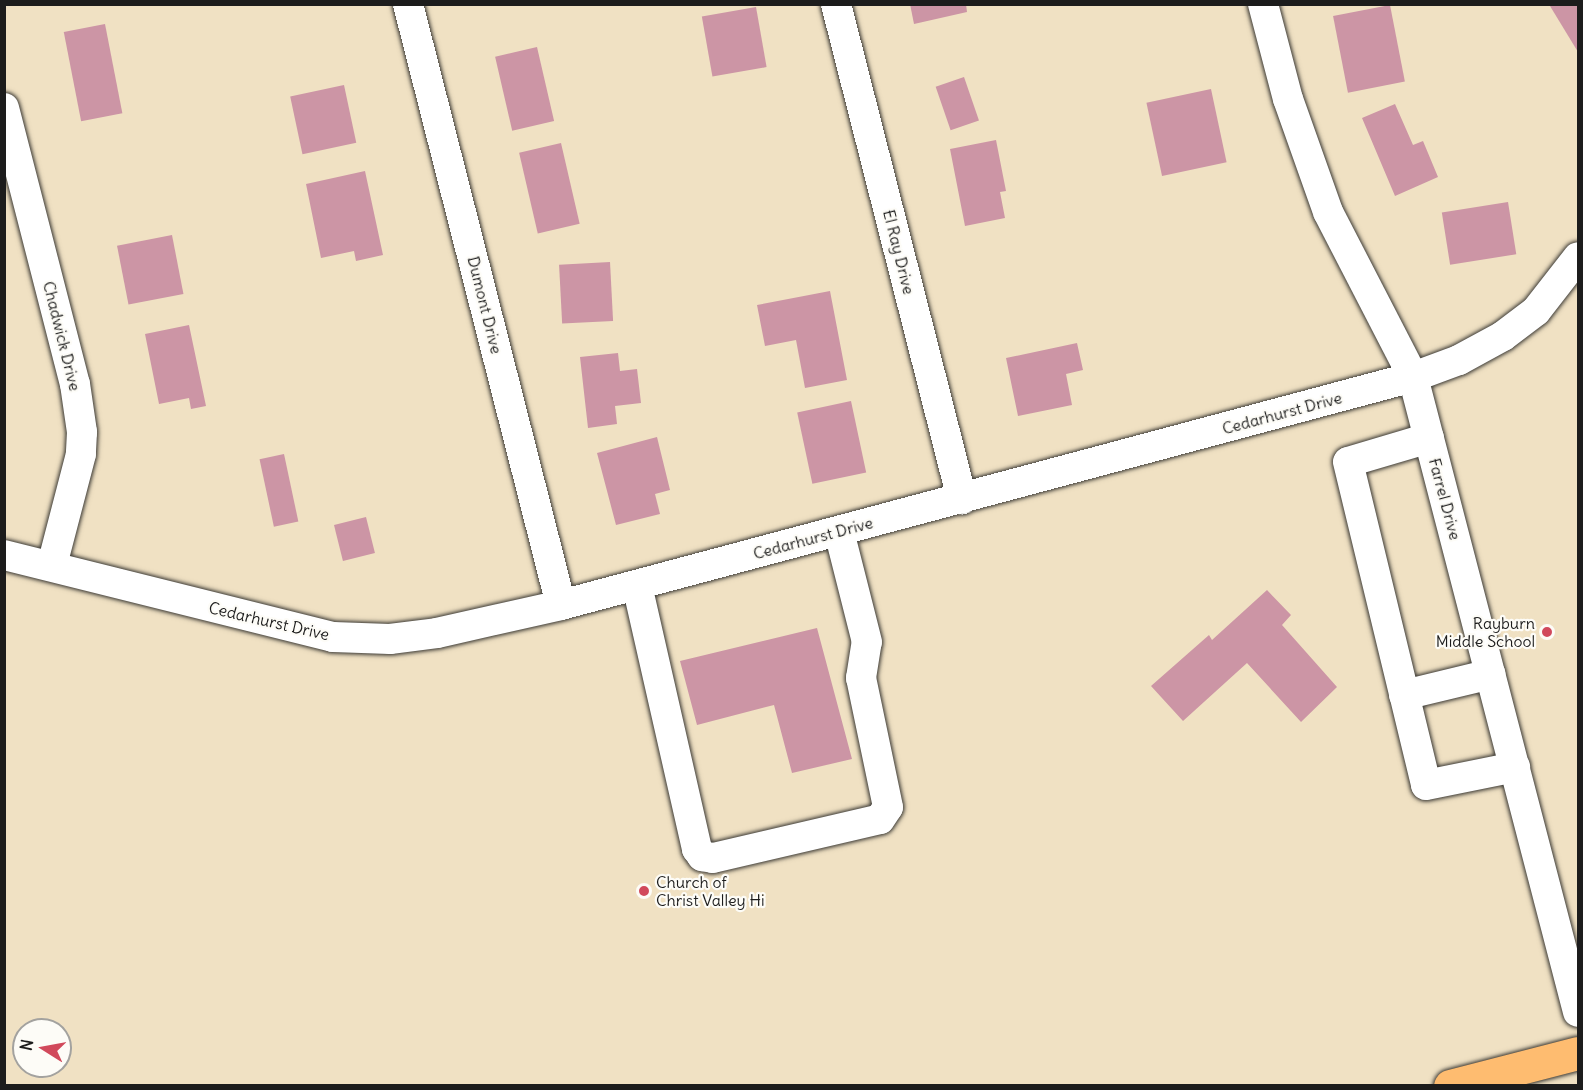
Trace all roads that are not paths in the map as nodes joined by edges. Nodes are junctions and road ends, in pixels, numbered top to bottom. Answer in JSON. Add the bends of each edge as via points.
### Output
{"nodes":[{"id":1,"x":408,"y":4,"type":"edge"},
{"id":2,"x":837,"y":4,"type":"edge"},
{"id":3,"x":1263,"y":4,"type":"edge"},
{"id":4,"x":4,"y":108,"type":"edge"},
{"id":5,"x":1578,"y":257,"type":"edge"},
{"id":6,"x":1413,"y":377,"type":"junction"},
{"id":7,"x":1429,"y":438,"type":"junction"},
{"id":8,"x":962,"y":499,"type":"junction"},
{"id":9,"x":839,"y":531,"type":"junction"},
{"id":10,"x":4,"y":555,"type":"edge"},
{"id":11,"x":52,"y":565,"type":"junction"},
{"id":12,"x":637,"y":585,"type":"junction"},
{"id":13,"x":561,"y":605,"type":"junction"},
{"id":14,"x":1491,"y":674,"type":"junction"},
{"id":15,"x":1404,"y":695,"type":"junction"},
{"id":16,"x":1515,"y":767,"type":"junction"},
{"id":17,"x":1578,"y":1012,"type":"edge"},
{"id":18,"x":1578,"y":1053,"type":"edge"},
{"id":19,"x":1450,"y":1086,"type":"edge"}],
"edges":[{"from":1,"to":13,"type":"street","name":"Dumont Drive"},
{"from":2,"to":8,"type":"street","name":"El Ray Drive"},
{"from":3,"to":6,"type":"street","name":"Farrel Drive","via":[[1288,99],[1328,212]]},
{"from":4,"to":11,"type":"street","name":"Chadwick Drive","via":[[75,384],[82,432],[81,454]]},
{"from":5,"to":6,"type":"street","name":"Cedarhurst Drive","via":[[1536,310],[1503,336],[1459,360]]},
{"from":6,"to":7,"type":"street","name":"Farrel Drive"},
{"from":6,"to":8,"type":"street","name":"Cedarhurst Drive"},
{"from":7,"to":14,"type":"street","name":"Farrel Drive"},
{"from":7,"to":15,"type":"street","via":[[1348,462]]},
{"from":8,"to":9,"type":"street","name":"Cedarhurst Drive"},
{"from":9,"to":12,"type":"street","name":"Cedarhurst Drive"},
{"from":9,"to":12,"type":"street","via":[[867,642],[861,678],[888,807],[880,819],[713,858],[702,856],[697,849]]},
{"from":10,"to":11,"type":"street","name":"Cedarhurst Drive"},
{"from":11,"to":13,"type":"street","name":"Cedarhurst Drive","via":[[333,637],[390,639],[437,633]]},
{"from":12,"to":13,"type":"street","name":"Cedarhurst Drive"},
{"from":14,"to":15,"type":"street"},
{"from":14,"to":16,"type":"street","name":"Farrel Drive"},
{"from":15,"to":16,"type":"street","via":[[1426,785]]},
{"from":16,"to":17,"type":"street","name":"Farrel Drive"},
{"from":18,"to":19,"type":"main road"}]}
